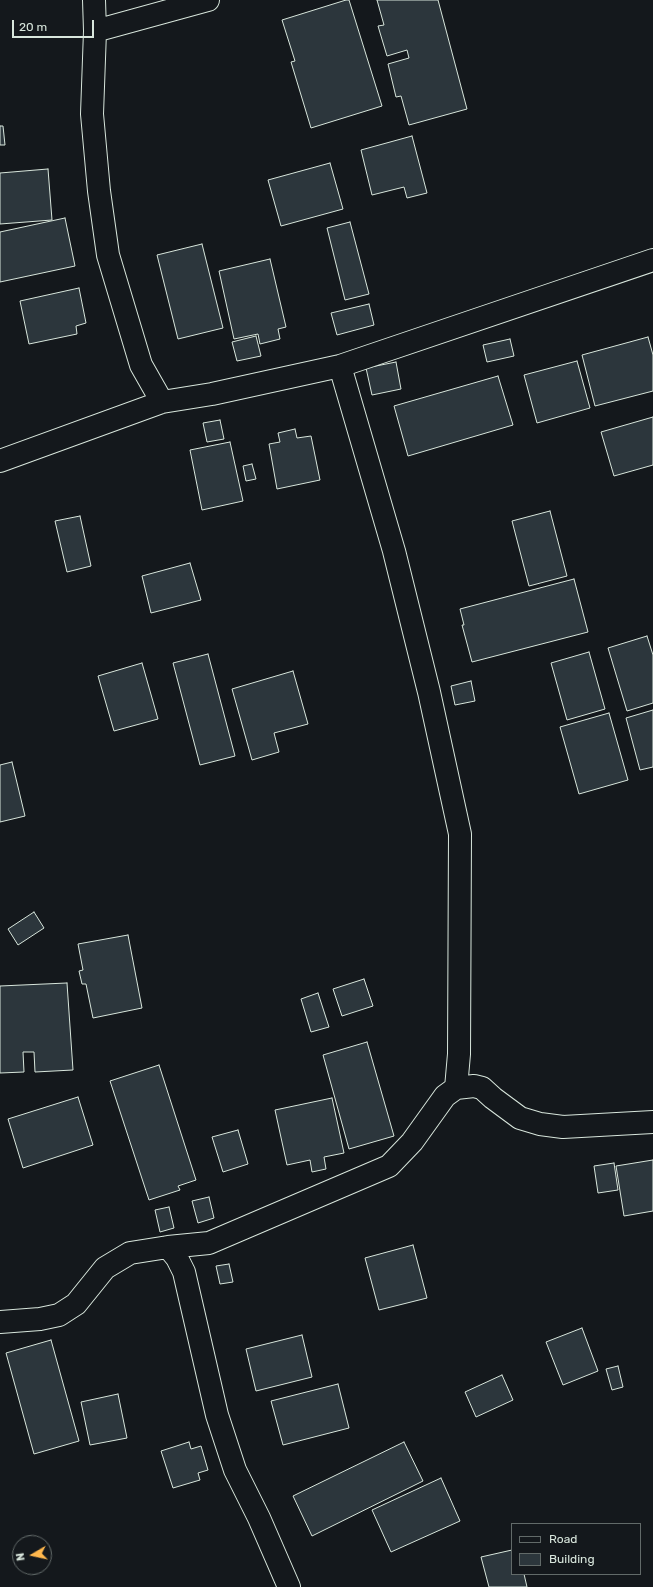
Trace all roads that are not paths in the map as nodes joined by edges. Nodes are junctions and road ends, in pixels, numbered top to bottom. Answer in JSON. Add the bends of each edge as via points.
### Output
{"nodes":[{"id":1,"x":94,"y":0,"type":"edge"},
{"id":2,"x":208,"y":0,"type":"edge"},
{"id":3,"x":95,"y":31,"type":"junction"},
{"id":4,"x":653,"y":260,"type":"edge"},
{"id":5,"x":340,"y":366,"type":"junction"},
{"id":6,"x":162,"y":402,"type":"junction"},
{"id":7,"x":0,"y":461,"type":"edge"},
{"id":8,"x":456,"y":1088,"type":"junction"},
{"id":9,"x":653,"y":1122,"type":"edge"},
{"id":10,"x":168,"y":1247,"type":"junction"},
{"id":11,"x":0,"y":1322,"type":"edge"},
{"id":12,"x":289,"y":1587,"type":"edge"}],
"edges":[{"from":1,"to":3,"type":"street"},
{"from":2,"to":3,"type":"street"},
{"from":3,"to":6,"type":"street","via":[[92,114],[108,255],[141,365]]},
{"from":4,"to":5,"type":"street"},
{"from":5,"to":6,"type":"street","via":[[212,394]]},
{"from":5,"to":8,"type":"street","via":[[394,551],[429,692],[460,834],[459,1054]]},
{"from":6,"to":7,"type":"street"},
{"from":8,"to":9,"type":"street","via":[[482,1088],[520,1118],[540,1124],[563,1127]]},
{"from":8,"to":10,"type":"street","via":[[445,1096],[412,1142],[389,1166],[208,1243]]},
{"from":10,"to":11,"type":"street","via":[[130,1253],[105,1268],[76,1304],[59,1315]]},
{"from":10,"to":12,"type":"street","via":[[178,1258],[184,1272],[217,1415],[235,1470]]}]}
